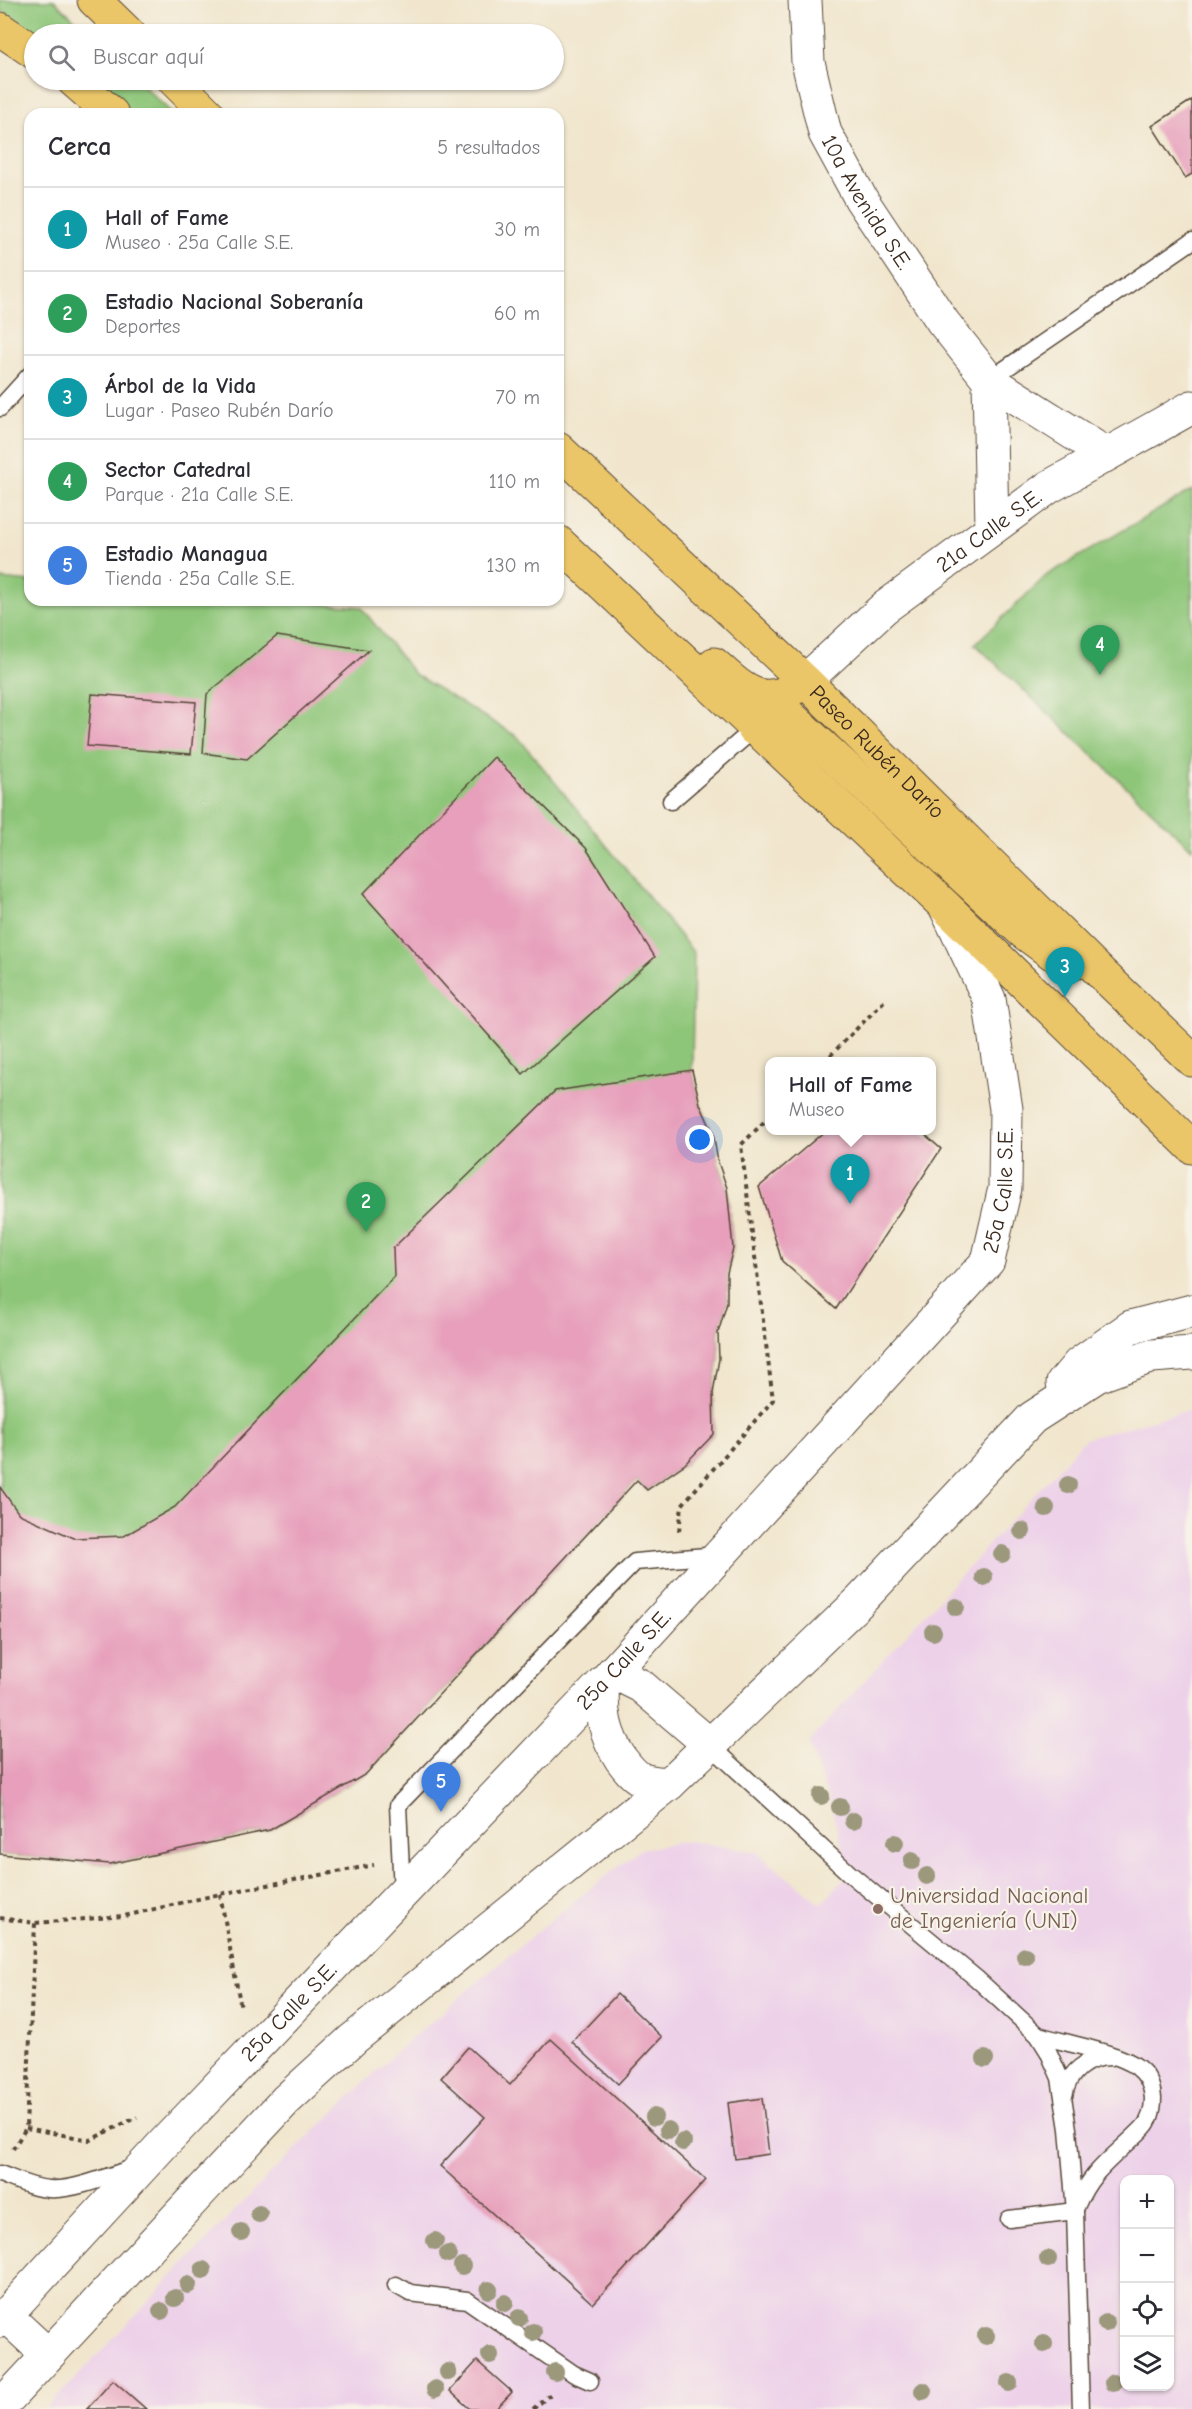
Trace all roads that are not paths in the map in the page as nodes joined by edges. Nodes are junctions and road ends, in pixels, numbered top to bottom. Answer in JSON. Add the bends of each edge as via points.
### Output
{"nodes":[{"id":1,"x":94,"y":0,"type":"edge"},
{"id":2,"x":805,"y":0,"type":"edge"},
{"id":3,"x":119,"y":24,"type":"edge"},
{"id":4,"x":0,"y":29,"type":"edge"},
{"id":5,"x":24,"y":45,"type":"edge"},
{"id":6,"x":84,"y":90,"type":"edge"},
{"id":7,"x":184,"y":90,"type":"edge"},
{"id":8,"x":105,"y":108,"type":"edge"},
{"id":9,"x":202,"y":108,"type":"edge"},
{"id":10,"x":1192,"y":241,"type":"edge"},
{"id":11,"x":989,"y":380,"type":"junction"},
{"id":12,"x":24,"y":382,"type":"edge"},
{"id":13,"x":1192,"y":407,"type":"edge"},
{"id":14,"x":0,"y":408,"type":"edge"},
{"id":15,"x":1106,"y":454,"type":"junction"},
{"id":16,"x":564,"y":455,"type":"edge"},
{"id":17,"x":992,"y":528,"type":"junction"},
{"id":18,"x":564,"y":535,"type":"edge"},
{"id":19,"x":564,"y":548,"type":"edge"},
{"id":20,"x":805,"y":681,"type":"junction"},
{"id":21,"x":754,"y":729,"type":"junction"},
{"id":22,"x":671,"y":801,"type":"dead end"},
{"id":23,"x":945,"y":906,"type":"junction"},
{"id":24,"x":1102,"y":975,"type":"junction"},
{"id":25,"x":1192,"y":1060,"type":"edge"},
{"id":26,"x":1192,"y":1147,"type":"edge"},
{"id":27,"x":1192,"y":1311,"type":"edge"},
{"id":28,"x":1192,"y":1353,"type":"edge"},
{"id":29,"x":1032,"y":1418,"type":"junction"},
{"id":30,"x":722,"y":1555,"type":"junction"},
{"id":31,"x":608,"y":1677,"type":"junction"},
{"id":32,"x":710,"y":1745,"type":"junction"},
{"id":33,"x":669,"y":1784,"type":"junction"},
{"id":34,"x":402,"y":1894,"type":"junction"},
{"id":35,"x":1038,"y":2035,"type":"junction"},
{"id":36,"x":1126,"y":2060,"type":"junction"},
{"id":37,"x":1064,"y":2102,"type":"junction"},
{"id":38,"x":144,"y":2164,"type":"junction"},
{"id":39,"x":0,"y":2174,"type":"edge"},
{"id":40,"x":1075,"y":2211,"type":"junction"},
{"id":41,"x":1009,"y":2219,"type":"dead end"},
{"id":42,"x":396,"y":2285,"type":"dead end"},
{"id":43,"x":3,"y":2318,"type":"edge"},
{"id":44,"x":48,"y":2355,"type":"junction"},
{"id":45,"x":590,"y":2381,"type":"dead end"},
{"id":46,"x":0,"y":2407,"type":"edge"},
{"id":47,"x":1081,"y":2409,"type":"edge"}],
"edges":[{"from":1,"to":3,"type":"highway"},
{"from":2,"to":11,"type":"street","name":"10a Avenida S.E.","via":[[808,62],[825,133],[873,218],[942,322]]},
{"from":4,"to":5,"type":"highway"},
{"from":6,"to":8,"type":"highway"},
{"from":7,"to":9,"type":"highway"},
{"from":10,"to":11,"type":"lane"},
{"from":11,"to":15,"type":"street","name":"10a Avenida S.E."},
{"from":11,"to":17,"type":"street"},
{"from":12,"to":14,"type":"lane"},
{"from":13,"to":15,"type":"street","name":"21a Calle S.E."},
{"from":15,"to":17,"type":"street","name":"21a Calle S.E.","via":[[1049,487]]},
{"from":16,"to":20,"type":"highway","name":"Paseo Rubén Darío"},
{"from":17,"to":20,"type":"street","name":"21a Calle S.E.","via":[[884,608]]},
{"from":18,"to":20,"type":"highway","via":[[737,685],[751,693],[781,696]]},
{"from":19,"to":21,"type":"highway"},
{"from":20,"to":21,"type":"highway"},
{"from":20,"to":24,"type":"highway","name":"Paseo Rubén Darío"},
{"from":21,"to":22,"type":"lane"},
{"from":21,"to":23,"type":"highway"},
{"from":21,"to":24,"type":"highway","via":[[771,717],[791,717],[1023,932],[1053,954]]},
{"from":23,"to":26,"type":"highway"},
{"from":23,"to":30,"type":"street","name":"25a Calle S.E.","via":[[989,999],[1006,1109],[1005,1188],[988,1262]]},
{"from":24,"to":25,"type":"highway","name":"Paseo Rubén Darío"},
{"from":27,"to":29,"type":"street","via":[[1131,1327],[1078,1364]]},
{"from":28,"to":29,"type":"street","via":[[1152,1356],[1097,1376]]},
{"from":29,"to":32,"type":"street","via":[[859,1602]]},
{"from":30,"to":31,"type":"street","name":"25a Calle S.E."},
{"from":30,"to":34,"type":"lane","via":[[635,1563],[398,1805]]},
{"from":31,"to":32,"type":"street","via":[[641,1686]]},
{"from":31,"to":33,"type":"street","via":[[601,1703],[603,1721],[617,1753],[640,1779]]},
{"from":31,"to":34,"type":"street","name":"25a Calle S.E."},
{"from":32,"to":33,"type":"street"},
{"from":32,"to":35,"type":"lane","via":[[849,1873]]},
{"from":33,"to":44,"type":"street","via":[[352,2040],[294,2093]]},
{"from":34,"to":38,"type":"street","name":"25a Calle S.E."},
{"from":35,"to":36,"type":"lane"},
{"from":35,"to":37,"type":"lane","via":[[1057,2070]]},
{"from":36,"to":37,"type":"lane","via":[[1099,2057],[1085,2064],[1069,2078]]},
{"from":36,"to":40,"type":"lane","via":[[1137,2066],[1150,2082],[1152,2111],[1148,2123],[1090,2180]]},
{"from":37,"to":40,"type":"lane"},
{"from":38,"to":39,"type":"lane","via":[[51,2190]]},
{"from":38,"to":43,"type":"street","name":"25a Calle S.E."},
{"from":40,"to":41,"type":"lane"},
{"from":40,"to":47,"type":"lane"},
{"from":42,"to":45,"type":"lane","via":[[410,2293],[467,2300]]},
{"from":43,"to":44,"type":"street"},
{"from":44,"to":46,"type":"street"}]}
